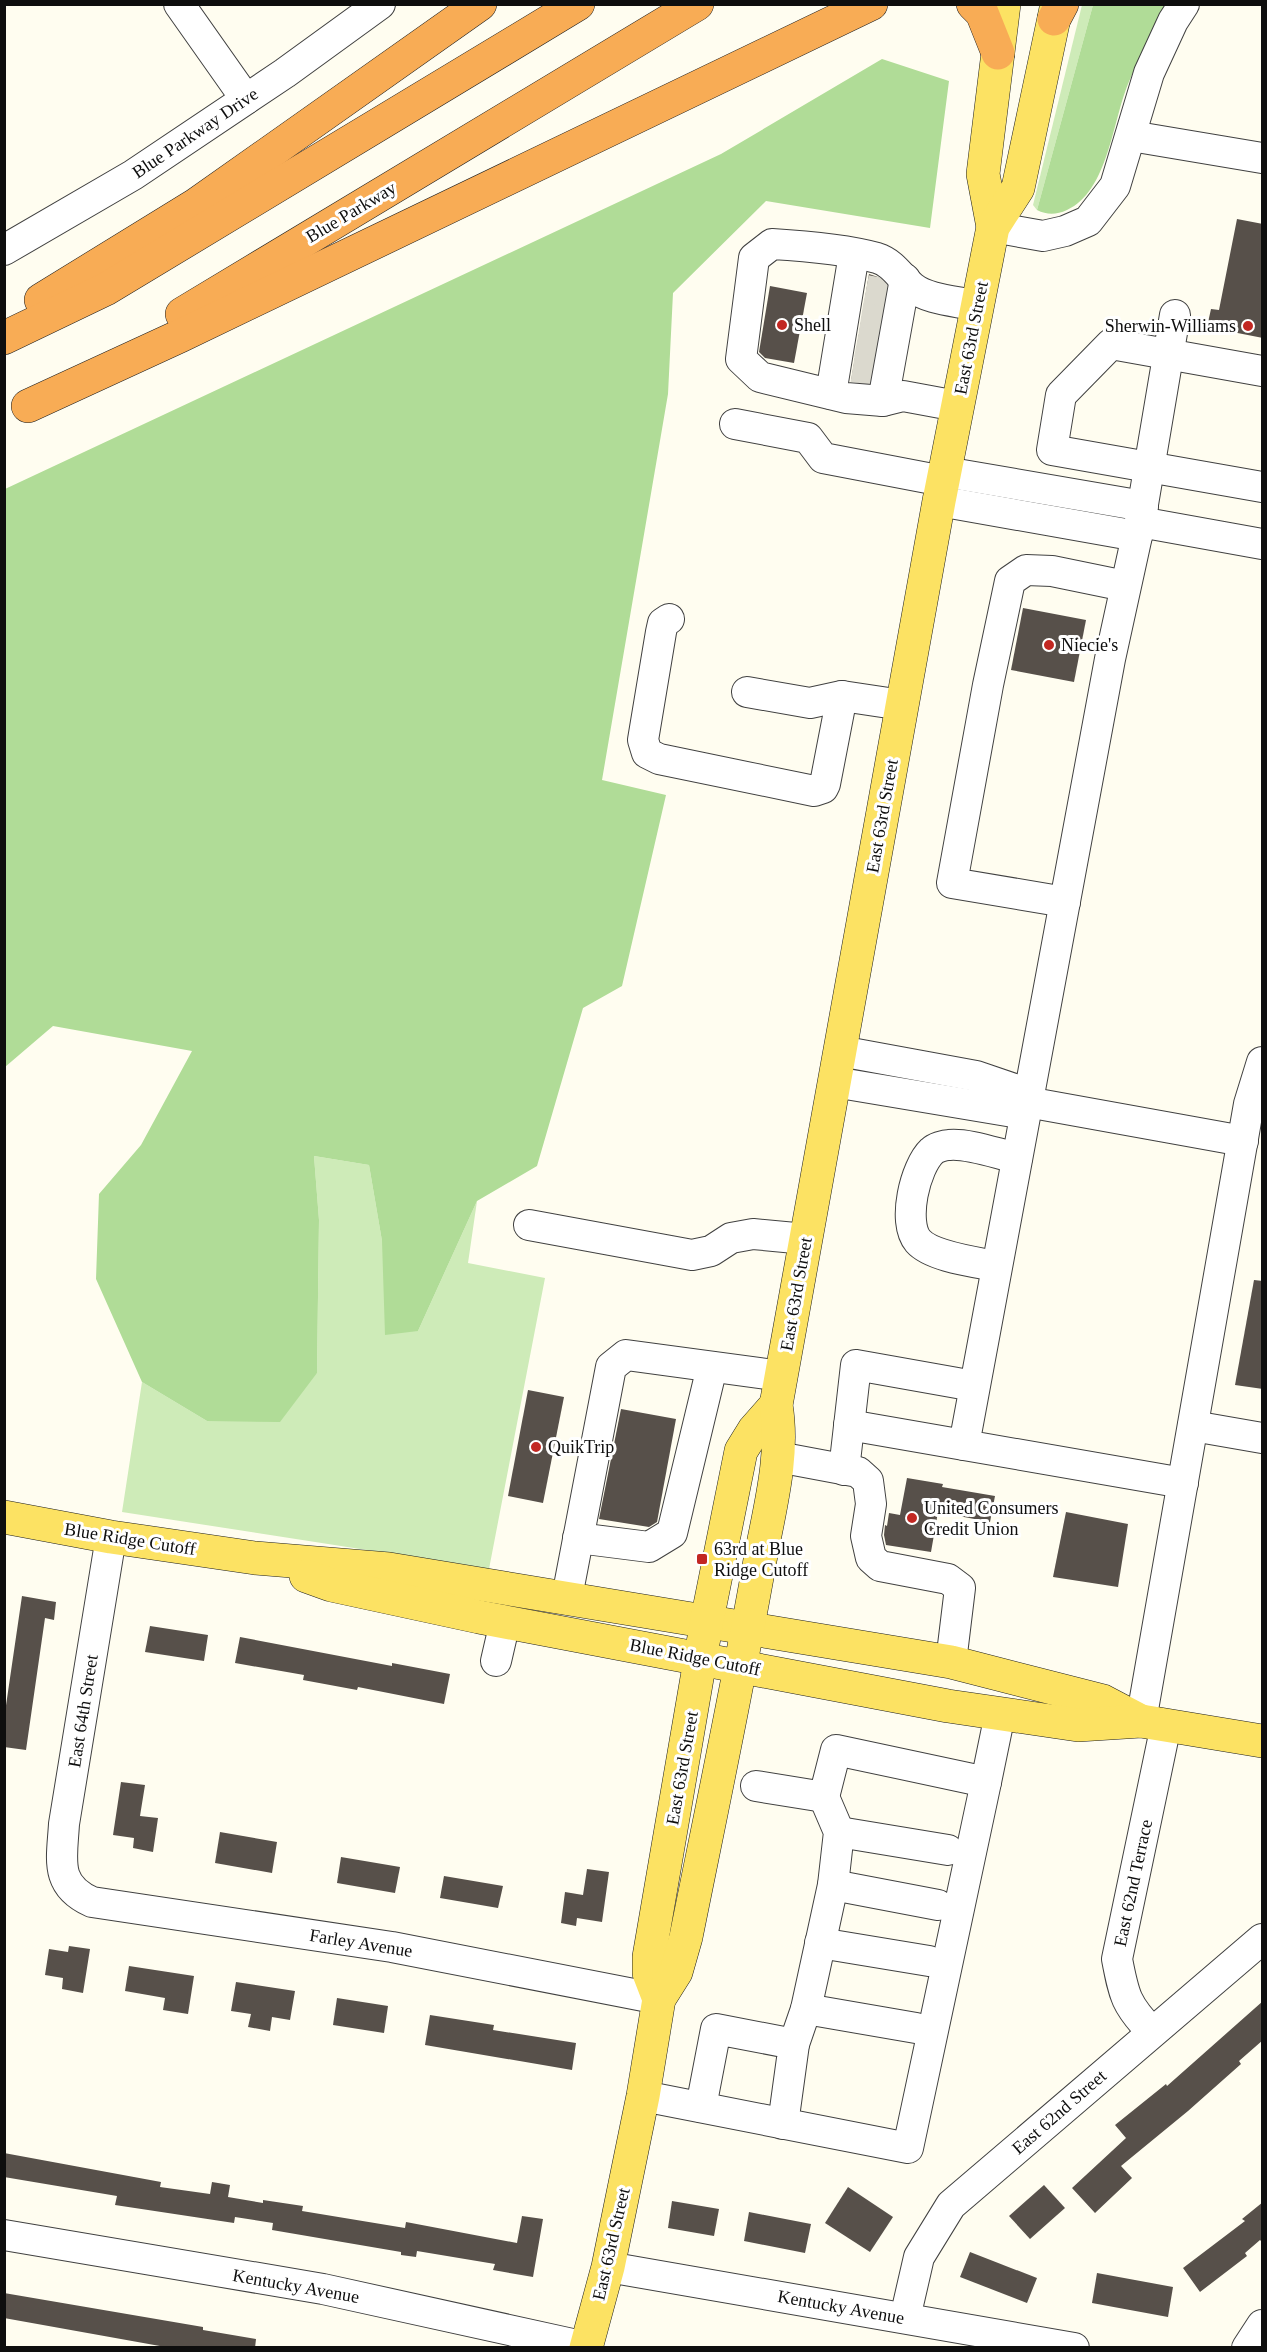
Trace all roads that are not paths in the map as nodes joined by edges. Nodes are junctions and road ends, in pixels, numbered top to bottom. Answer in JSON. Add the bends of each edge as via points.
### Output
{"nodes":[{"id":1,"x":179,"y":4,"type":"edge"},
{"id":2,"x":380,"y":4,"type":"edge"},
{"id":3,"x":480,"y":4,"type":"edge"},
{"id":4,"x":578,"y":4,"type":"edge"},
{"id":5,"x":697,"y":4,"type":"edge"},
{"id":6,"x":871,"y":4,"type":"edge"},
{"id":7,"x":973,"y":4,"type":"edge"},
{"id":8,"x":1004,"y":4,"type":"edge"},
{"id":9,"x":1184,"y":4,"type":"edge"},
{"id":10,"x":1058,"y":9,"type":"edge"},
{"id":11,"x":998,"y":53,"type":"junction"},
{"id":12,"x":246,"y":99,"type":"junction"},
{"id":13,"x":1131,"y":136,"type":"junction"},
{"id":14,"x":1263,"y":158,"type":"edge"},
{"id":15,"x":993,"y":228,"type":"junction"},
{"id":16,"x":9,"y":238,"type":"edge"},
{"id":17,"x":854,"y":254,"type":"junction"},
{"id":18,"x":977,"y":306,"type":"junction"},
{"id":19,"x":1175,"y":315,"type":"dead end"},
{"id":20,"x":4,"y":325,"type":"edge"},
{"id":21,"x":873,"y":332,"type":"junction"},
{"id":22,"x":4,"y":338,"type":"edge"},
{"id":23,"x":1167,"y":354,"type":"junction"},
{"id":24,"x":1263,"y":371,"type":"edge"},
{"id":25,"x":831,"y":394,"type":"junction"},
{"id":26,"x":957,"y":406,"type":"junction"},
{"id":27,"x":16,"y":412,"type":"edge"},
{"id":28,"x":735,"y":424,"type":"dead end"},
{"id":29,"x":1149,"y":465,"type":"junction"},
{"id":30,"x":942,"y":484,"type":"junction"},
{"id":31,"x":1263,"y":487,"type":"edge"},
{"id":32,"x":1140,"y":521,"type":"junction"},
{"id":33,"x":1263,"y":544,"type":"edge"},
{"id":34,"x":1125,"y":586,"type":"junction"},
{"id":35,"x":669,"y":619,"type":"dead end"},
{"id":36,"x":747,"y":692,"type":"dead end"},
{"id":37,"x":842,"y":696,"type":"junction"},
{"id":38,"x":903,"y":705,"type":"junction"},
{"id":39,"x":1065,"y":902,"type":"junction"},
{"id":40,"x":1263,"y":1062,"type":"edge"},
{"id":41,"x":837,"y":1066,"type":"junction"},
{"id":42,"x":1027,"y":1104,"type":"junction"},
{"id":43,"x":1243,"y":1141,"type":"junction"},
{"id":44,"x":1017,"y":1158,"type":"junction"},
{"id":45,"x":529,"y":1226,"type":"dead end"},
{"id":46,"x":806,"y":1239,"type":"junction"},
{"id":47,"x":996,"y":1266,"type":"junction"},
{"id":48,"x":712,"y":1366,"type":"junction"},
{"id":49,"x":975,"y":1386,"type":"junction"},
{"id":50,"x":778,"y":1390,"type":"junction"},
{"id":51,"x":849,"y":1425,"type":"junction"},
{"id":52,"x":1193,"y":1426,"type":"junction"},
{"id":53,"x":1263,"y":1438,"type":"edge"},
{"id":54,"x":964,"y":1445,"type":"junction"},
{"id":55,"x":778,"y":1457,"type":"junction"},
{"id":56,"x":844,"y":1470,"type":"junction"},
{"id":57,"x":1183,"y":1483,"type":"junction"},
{"id":58,"x":4,"y":1517,"type":"edge"},
{"id":59,"x":111,"y":1537,"type":"junction"},
{"id":60,"x":578,"y":1538,"type":"junction"},
{"id":61,"x":255,"y":1558,"type":"junction"},
{"id":62,"x":567,"y":1598,"type":"junction"},
{"id":63,"x":707,"y":1620,"type":"junction"},
{"id":64,"x":505,"y":1622,"type":"junction"},
{"id":65,"x":748,"y":1627,"type":"junction"},
{"id":66,"x":700,"y":1658,"type":"junction"},
{"id":67,"x":496,"y":1661,"type":"dead end"},
{"id":68,"x":951,"y":1662,"type":"junction"},
{"id":69,"x":740,"y":1665,"type":"junction"},
{"id":70,"x":1000,"y":1714,"type":"junction"},
{"id":71,"x":1153,"y":1723,"type":"junction"},
{"id":72,"x":1263,"y":1741,"type":"edge"},
{"id":73,"x":986,"y":1782,"type":"junction"},
{"id":74,"x":756,"y":1786,"type":"dead end"},
{"id":75,"x":824,"y":1797,"type":"junction"},
{"id":76,"x":839,"y":1832,"type":"junction"},
{"id":77,"x":948,"y":1850,"type":"dead end"},
{"id":78,"x":68,"y":1884,"type":"joint"},
{"id":79,"x":833,"y":1885,"type":"junction"},
{"id":80,"x":938,"y":1905,"type":"dead end"},
{"id":81,"x":1263,"y":1939,"type":"edge"},
{"id":82,"x":820,"y":1943,"type":"junction"},
{"id":83,"x":929,"y":1961,"type":"dead end"},
{"id":84,"x":659,"y":1999,"type":"junction"},
{"id":85,"x":806,"y":2009,"type":"junction"},
{"id":86,"x":916,"y":2028,"type":"dead end"},
{"id":87,"x":1152,"y":2032,"type":"junction"},
{"id":88,"x":795,"y":2044,"type":"junction"},
{"id":89,"x":644,"y":2096,"type":"junction"},
{"id":90,"x":701,"y":2107,"type":"junction"},
{"id":91,"x":783,"y":2124,"type":"junction"},
{"id":92,"x":4,"y":2235,"type":"edge"},
{"id":93,"x":608,"y":2267,"type":"junction"},
{"id":94,"x":905,"y":2318,"type":"junction"},
{"id":95,"x":1263,"y":2325,"type":"edge"},
{"id":96,"x":586,"y":2347,"type":"edge"},
{"id":97,"x":1074,"y":2348,"type":"edge"},
{"id":98,"x":1247,"y":2348,"type":"edge"}],
"edges":[{"from":1,"to":12,"type":"street"},
{"from":2,"to":12,"type":"street","name":"Blue Parkway Drive"},
{"from":3,"to":20,"type":"highway","via":[[197,204]]},
{"from":4,"to":22,"type":"highway","via":[[106,289]]},
{"from":5,"to":27,"type":"highway","name":"Blue Parkway"},
{"from":6,"to":27,"type":"highway"},
{"from":7,"to":11,"type":"highway","via":[[982,13]]},
{"from":8,"to":11,"type":"main road","name":"East 63rd Street"},
{"from":9,"to":13,"type":"street","via":[[1149,73]]},
{"from":10,"to":15,"type":"main road","name":"East 63rd Street","via":[[1018,188]]},
{"from":11,"to":15,"type":"main road","name":"East 63rd Street","via":[[983,174]]},
{"from":12,"to":16,"type":"street","name":"Blue Parkway Drive","via":[[132,175]]},
{"from":13,"to":14,"type":"street"},
{"from":13,"to":15,"type":"street","via":[[1115,186],[1088,221],[1043,236]]},
{"from":15,"to":18,"type":"main road","name":"East 63rd Street"},
{"from":17,"to":21,"type":"street"},
{"from":17,"to":21,"type":"street","via":[[878,258],[894,267]]},
{"from":17,"to":25,"type":"street","via":[[772,244],[754,258],[741,359],[760,377]]},
{"from":18,"to":21,"type":"street","via":[[925,294],[912,287]]},
{"from":18,"to":26,"type":"main road","name":"East 63rd Street"},
{"from":19,"to":23,"type":"street"},
{"from":21,"to":25,"type":"street"},
{"from":21,"to":25,"type":"street"},
{"from":21,"to":26,"type":"street","via":[[903,396]]},
{"from":23,"to":24,"type":"street"},
{"from":23,"to":29,"type":"street"},
{"from":23,"to":29,"type":"street","via":[[1112,344],[1060,395],[1052,450]]},
{"from":26,"to":30,"type":"main road","name":"East 63rd Street"},
{"from":28,"to":30,"type":"street","via":[[808,438],[823,458]]},
{"from":29,"to":31,"type":"street"},
{"from":29,"to":32,"type":"street"},
{"from":30,"to":32,"type":"street"},
{"from":30,"to":38,"type":"main road","name":"East 63rd Street"},
{"from":32,"to":33,"type":"street"},
{"from":32,"to":34,"type":"street"},
{"from":34,"to":39,"type":"street"},
{"from":34,"to":39,"type":"street","via":[[1052,571],[1026,570],[1010,581],[988,685],[952,883]]},
{"from":35,"to":37,"type":"street","via":[[663,623],[661,632],[644,740],[647,753],[659,759],[819,790],[825,784]]},
{"from":36,"to":37,"type":"street","via":[[810,703]]},
{"from":37,"to":38,"type":"street"},
{"from":38,"to":41,"type":"main road","name":"East 63rd Street"},
{"from":39,"to":42,"type":"street"},
{"from":40,"to":43,"type":"street","name":"East 62nd Terrace","via":[[1249,1104]]},
{"from":41,"to":42,"type":"street","via":[[976,1076]]},
{"from":41,"to":46,"type":"main road","name":"East 63rd Street"},
{"from":42,"to":43,"type":"street"},
{"from":42,"to":44,"type":"street"},
{"from":43,"to":52,"type":"street","name":"East 62nd Terrace"},
{"from":44,"to":47,"type":"street"},
{"from":44,"to":47,"type":"street","via":[[960,1145],[933,1150],[919,1170],[911,1207],[910,1224],[918,1242],[943,1255]]},
{"from":45,"to":46,"type":"street","via":[[692,1255],[711,1251],[731,1238],[753,1234]]},
{"from":46,"to":50,"type":"main road","name":"East 63rd Street"},
{"from":47,"to":49,"type":"street"},
{"from":48,"to":50,"type":"street"},
{"from":48,"to":60,"type":"street","via":[[672,1533],[649,1547]]},
{"from":48,"to":60,"type":"street","via":[[626,1355],[611,1367]]},
{"from":49,"to":51,"type":"street","via":[[856,1365]]},
{"from":49,"to":54,"type":"street"},
{"from":50,"to":55,"type":"main road","name":"East 63rd Street"},
{"from":50,"to":63,"type":"main road","name":"East 63rd Street","via":[[741,1451]]},
{"from":51,"to":54,"type":"street"},
{"from":51,"to":56,"type":"street"},
{"from":52,"to":53,"type":"street"},
{"from":52,"to":57,"type":"street","name":"East 62nd Terrace"},
{"from":54,"to":57,"type":"street"},
{"from":55,"to":56,"type":"street"},
{"from":55,"to":65,"type":"main road","name":"East 63rd Street"},
{"from":56,"to":68,"type":"street","via":[[858,1472],[868,1481],[871,1504],[866,1536],[871,1558],[880,1566],[948,1579],[960,1588]]},
{"from":57,"to":71,"type":"street","name":"East 62nd Terrace"},
{"from":58,"to":59,"type":"main road","name":"Blue Ridge Cutoff"},
{"from":59,"to":61,"type":"main road","name":"Blue Ridge Cutoff"},
{"from":59,"to":78,"type":"street","name":"East 64th Street","via":[[64,1824],[62,1868]]},
{"from":60,"to":62,"type":"street"},
{"from":61,"to":62,"type":"main road","name":"Blue Ridge Cutoff","via":[[389,1569]]},
{"from":61,"to":64,"type":"main road","name":"Blue Ridge Cutoff","via":[[331,1585]]},
{"from":62,"to":63,"type":"main road","name":"Blue Ridge Cutoff"},
{"from":63,"to":65,"type":"main road","name":"Blue Ridge Cutoff"},
{"from":63,"to":66,"type":"main road","name":"East 63rd Street"},
{"from":64,"to":66,"type":"main road","name":"Blue Ridge Cutoff"},
{"from":64,"to":67,"type":"street"},
{"from":65,"to":68,"type":"main road","name":"Blue Ridge Cutoff"},
{"from":65,"to":69,"type":"main road","name":"East 63rd Street"},
{"from":66,"to":69,"type":"main road","name":"Blue Ridge Cutoff"},
{"from":66,"to":84,"type":"main road","name":"East 63rd Street","via":[[649,1957],[649,1973]]},
{"from":68,"to":71,"type":"main road","name":"Blue Ridge Cutoff","via":[[1103,1701]]},
{"from":69,"to":70,"type":"main road","name":"Blue Ridge Cutoff"},
{"from":69,"to":84,"type":"main road","name":"East 63rd Street","via":[[686,1937],[676,1972]]},
{"from":70,"to":71,"type":"main road","name":"Blue Ridge Cutoff","via":[[1078,1725]]},
{"from":70,"to":73,"type":"street"},
{"from":71,"to":72,"type":"main road","name":"Blue Ridge Cutoff"},
{"from":71,"to":87,"type":"street","name":"East 62nd Terrace","via":[[1117,1959],[1124,1996]]},
{"from":73,"to":75,"type":"street","via":[[836,1750]]},
{"from":73,"to":91,"type":"street","via":[[908,2148]]},
{"from":74,"to":75,"type":"street"},
{"from":75,"to":76,"type":"street"},
{"from":76,"to":77,"type":"street"},
{"from":76,"to":79,"type":"street"},
{"from":78,"to":84,"type":"street","name":"Farley Avenue","via":[[78,1896],[92,1902],[392,1947]]},
{"from":79,"to":80,"type":"street"},
{"from":79,"to":82,"type":"street"},
{"from":81,"to":87,"type":"street","name":"East 62nd Street"},
{"from":82,"to":83,"type":"street"},
{"from":82,"to":85,"type":"street"},
{"from":84,"to":89,"type":"main road","name":"East 63rd Street"},
{"from":85,"to":86,"type":"street"},
{"from":85,"to":88,"type":"street"},
{"from":87,"to":94,"type":"street","name":"East 62nd Street","via":[[951,2205],[919,2257]]},
{"from":88,"to":90,"type":"street","via":[[716,2029]]},
{"from":88,"to":91,"type":"street"},
{"from":89,"to":90,"type":"street"},
{"from":89,"to":93,"type":"main road","name":"East 63rd Street"},
{"from":90,"to":91,"type":"street"},
{"from":92,"to":96,"type":"street","name":"Kentucky Avenue","via":[[323,2289]]},
{"from":93,"to":94,"type":"street","name":"Kentucky Avenue"},
{"from":93,"to":96,"type":"main road","name":"East 63rd Street"},
{"from":94,"to":97,"type":"street","name":"Kentucky Avenue"},
{"from":95,"to":98,"type":"street"}]}
